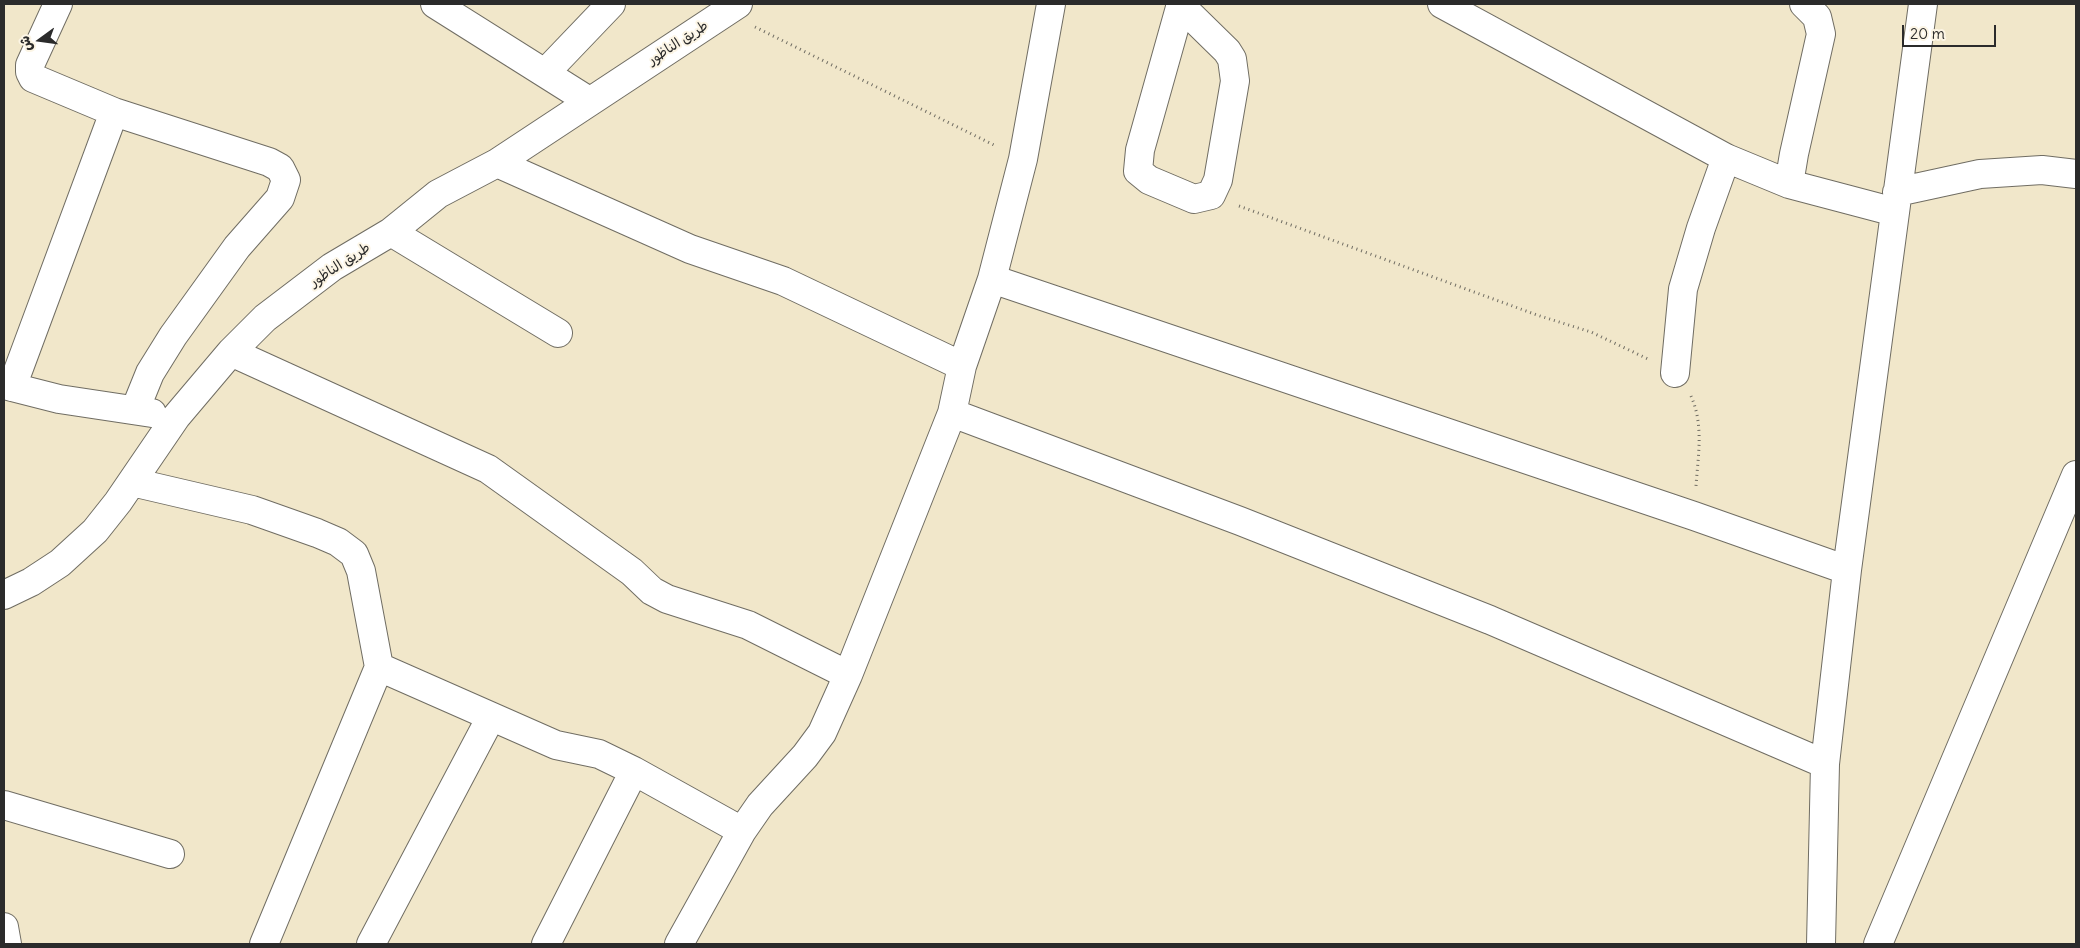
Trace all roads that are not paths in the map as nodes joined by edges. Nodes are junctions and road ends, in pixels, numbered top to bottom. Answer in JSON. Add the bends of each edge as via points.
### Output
{"nodes":[{"id":1,"x":58,"y":4,"type":"edge"},
{"id":2,"x":435,"y":4,"type":"edge"},
{"id":3,"x":611,"y":4,"type":"edge"},
{"id":4,"x":1051,"y":4,"type":"edge"},
{"id":5,"x":1180,"y":4,"type":"edge"},
{"id":6,"x":1442,"y":4,"type":"edge"},
{"id":7,"x":1804,"y":4,"type":"edge"},
{"id":8,"x":1923,"y":4,"type":"edge"},
{"id":9,"x":732,"y":8,"type":"edge"},
{"id":10,"x":545,"y":74,"type":"junction"},
{"id":11,"x":589,"y":101,"type":"junction"},
{"id":12,"x":114,"y":112,"type":"junction"},
{"id":13,"x":1726,"y":158,"type":"junction"},
{"id":14,"x":497,"y":163,"type":"junction"},
{"id":15,"x":2076,"y":174,"type":"edge"},
{"id":16,"x":1790,"y":184,"type":"junction"},
{"id":17,"x":1896,"y":202,"type":"junction"},
{"id":18,"x":391,"y":232,"type":"junction"},
{"id":19,"x":992,"y":279,"type":"junction"},
{"id":20,"x":558,"y":333,"type":"dead end"},
{"id":21,"x":231,"y":352,"type":"junction"},
{"id":22,"x":962,"y":366,"type":"junction"},
{"id":23,"x":1675,"y":373,"type":"road end"},
{"id":24,"x":8,"y":386,"type":"edge"},
{"id":25,"x":135,"y":410,"type":"junction"},
{"id":26,"x":952,"y":413,"type":"junction"},
{"id":27,"x":176,"y":417,"type":"junction"},
{"id":28,"x":2076,"y":475,"type":"edge"},
{"id":29,"x":132,"y":482,"type":"junction"},
{"id":30,"x":2068,"y":525,"type":"edge"},
{"id":31,"x":1847,"y":570,"type":"junction"},
{"id":32,"x":4,"y":595,"type":"edge"},
{"id":33,"x":379,"y":667,"type":"junction"},
{"id":34,"x":848,"y":675,"type":"junction"},
{"id":35,"x":491,"y":717,"type":"junction"},
{"id":36,"x":1825,"y":764,"type":"junction"},
{"id":37,"x":634,"y":771,"type":"junction"},
{"id":38,"x":4,"y":805,"type":"edge"},
{"id":39,"x":742,"y":831,"type":"junction"},
{"id":40,"x":170,"y":854,"type":"dead end"},
{"id":41,"x":4,"y":927,"type":"edge"},
{"id":42,"x":7,"y":944,"type":"edge"},
{"id":43,"x":264,"y":944,"type":"edge"},
{"id":44,"x":371,"y":944,"type":"edge"},
{"id":45,"x":546,"y":944,"type":"edge"},
{"id":46,"x":679,"y":944,"type":"edge"},
{"id":47,"x":1821,"y":944,"type":"edge"},
{"id":48,"x":1878,"y":944,"type":"edge"}],
"edges":[{"from":1,"to":12,"type":"street","via":[[30,65],[33,78]]},
{"from":2,"to":10,"type":"street"},
{"from":3,"to":10,"type":"street"},
{"from":4,"to":19,"type":"street","via":[[1023,159]]},
{"from":5,"to":5,"type":"street","via":[[1140,150],[1138,171],[1149,180],[1194,200],[1211,195],[1218,180],[1235,81],[1228,51]]},
{"from":6,"to":13,"type":"street"},
{"from":7,"to":16,"type":"street","via":[[1817,17],[1821,34]]},
{"from":8,"to":17,"type":"street"},
{"from":9,"to":11,"type":"street","name":"طريق الناظور"},
{"from":10,"to":11,"type":"street"},
{"from":11,"to":14,"type":"street","name":"طريق الناظور"},
{"from":12,"to":24,"type":"street"},
{"from":12,"to":25,"type":"street","via":[[269,162],[280,168],[286,180],[280,198],[237,247],[173,336],[150,373]]},
{"from":13,"to":16,"type":"street"},
{"from":13,"to":23,"type":"street","via":[[1700,228],[1683,289]]},
{"from":14,"to":18,"type":"street","name":"طريق الناظور","via":[[438,194]]},
{"from":14,"to":22,"type":"street","via":[[690,249],[783,281]]},
{"from":15,"to":17,"type":"street","via":[[2042,170],[1980,174]]},
{"from":16,"to":17,"type":"street"},
{"from":17,"to":31,"type":"street"},
{"from":18,"to":20,"type":"street"},
{"from":18,"to":21,"type":"street","name":"طريق الناظور","via":[[332,267],[265,318]]},
{"from":19,"to":22,"type":"street"},
{"from":19,"to":31,"type":"street"},
{"from":21,"to":27,"type":"street","name":"طريق الناظور"},
{"from":21,"to":34,"type":"street","via":[[488,469],[667,599],[748,625]]},
{"from":22,"to":26,"type":"street"},
{"from":24,"to":25,"type":"street","via":[[59,399]]},
{"from":25,"to":27,"type":"street"},
{"from":26,"to":34,"type":"street"},
{"from":26,"to":36,"type":"street","via":[[1240,521],[1490,620]]},
{"from":27,"to":29,"type":"street","name":"طريق الناظور"},
{"from":28,"to":30,"type":"street"},
{"from":29,"to":32,"type":"street","name":"طريق الناظور","via":[[95,531],[60,563]]},
{"from":29,"to":33,"type":"street","via":[[252,510],[338,542],[354,554],[361,570]]},
{"from":30,"to":48,"type":"street"},
{"from":31,"to":36,"type":"street"},
{"from":33,"to":35,"type":"street"},
{"from":33,"to":43,"type":"street"},
{"from":34,"to":39,"type":"street","via":[[822,733]]},
{"from":35,"to":37,"type":"street","via":[[556,745],[599,754]]},
{"from":35,"to":44,"type":"street"},
{"from":36,"to":47,"type":"street"},
{"from":37,"to":39,"type":"street"},
{"from":37,"to":45,"type":"street"},
{"from":38,"to":40,"type":"street"},
{"from":39,"to":46,"type":"street"},
{"from":41,"to":42,"type":"street"}]}
